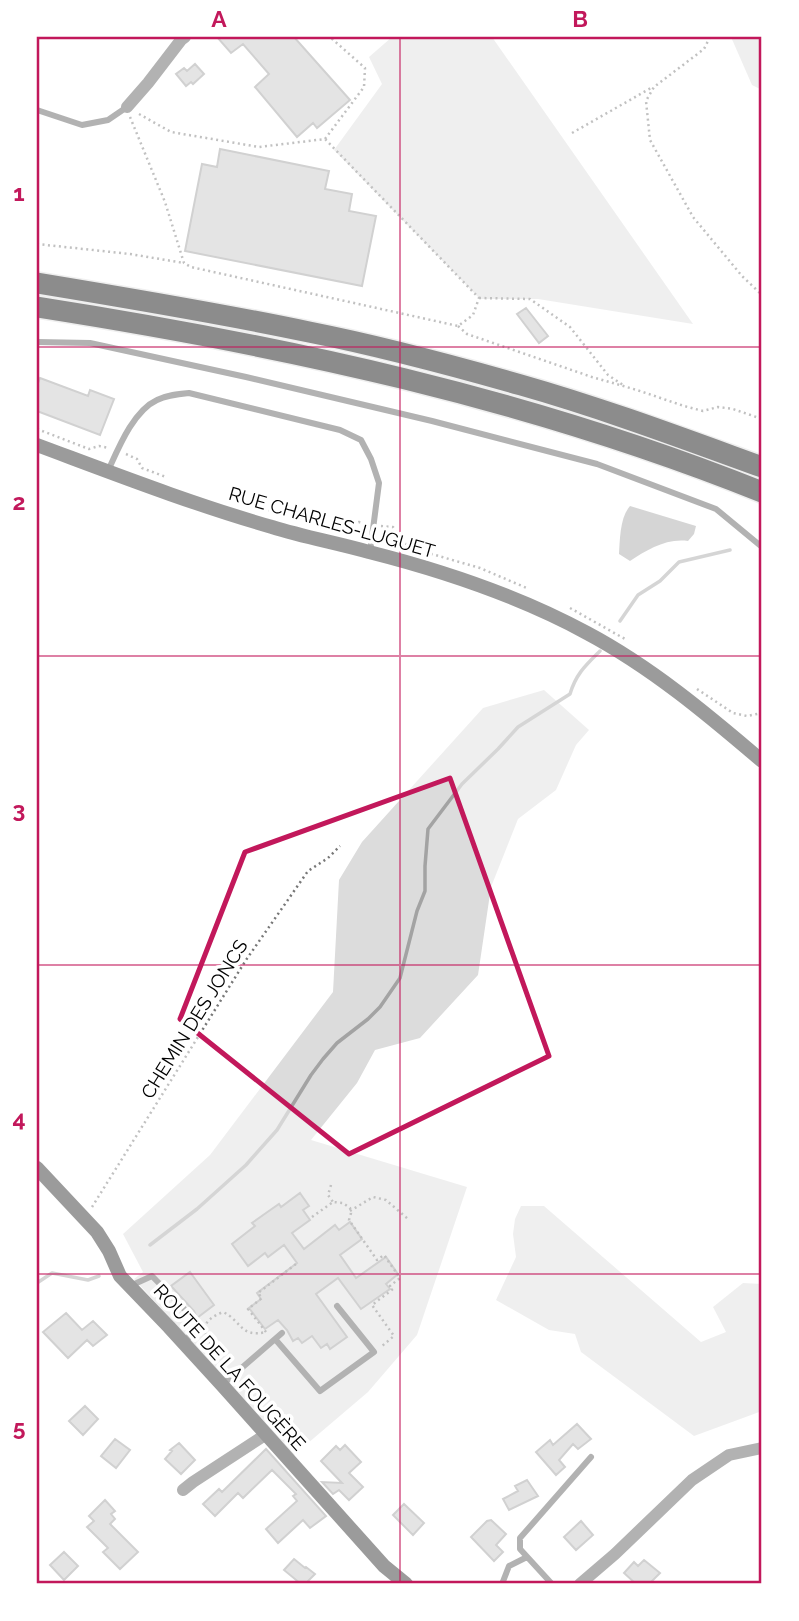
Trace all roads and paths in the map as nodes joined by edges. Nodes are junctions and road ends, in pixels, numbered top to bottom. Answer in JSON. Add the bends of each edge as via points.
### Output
{"nodes":[{"id":1,"x":185,"y":37,"type":"edge"},
{"id":2,"x":330,"y":37,"type":"edge"},
{"id":3,"x":710,"y":37,"type":"edge"},
{"id":4,"x":654,"y":87,"type":"junction"},
{"id":5,"x":127,"y":107,"type":"junction"},
{"id":6,"x":37,"y":110,"type":"edge"},
{"id":7,"x":572,"y":133,"type":"dead end"},
{"id":8,"x":325,"y":139,"type":"junction"},
{"id":9,"x":37,"y":244,"type":"edge"},
{"id":10,"x":184,"y":263,"type":"junction"},
{"id":11,"x":37,"y":283,"type":"edge"},
{"id":12,"x":762,"y":295,"type":"edge"},
{"id":13,"x":479,"y":298,"type":"junction"},
{"id":14,"x":37,"y":307,"type":"edge"},
{"id":15,"x":458,"y":326,"type":"junction"},
{"id":16,"x":37,"y":342,"type":"edge"},
{"id":17,"x":625,"y":387,"type":"junction"},
{"id":18,"x":762,"y":419,"type":"edge"},
{"id":19,"x":37,"y":445,"type":"edge"},
{"id":20,"x":762,"y":467,"type":"edge"},
{"id":21,"x":108,"y":471,"type":"junction"},
{"id":22,"x":762,"y":492,"type":"edge"},
{"id":23,"x":762,"y":547,"type":"edge"},
{"id":24,"x":370,"y":552,"type":"junction"},
{"id":25,"x":762,"y":761,"type":"edge"},
{"id":26,"x":340,"y":846,"type":"dead end"},
{"id":27,"x":37,"y":1168,"type":"edge"},
{"id":28,"x":331,"y":1185,"type":"dead end"},
{"id":29,"x":333,"y":1202,"type":"junction"},
{"id":30,"x":350,"y":1211,"type":"junction"},
{"id":31,"x":312,"y":1217,"type":"dead end"},
{"id":32,"x":84,"y":1218,"type":"junction"},
{"id":33,"x":408,"y":1219,"type":"dead end"},
{"id":34,"x":296,"y":1264,"type":"dead end"},
{"id":35,"x":130,"y":1286,"type":"junction"},
{"id":36,"x":337,"y":1306,"type":"dead end"},
{"id":37,"x":282,"y":1333,"type":"dead end"},
{"id":38,"x":275,"y":1339,"type":"junction"},
{"id":39,"x":185,"y":1344,"type":"junction"},
{"id":40,"x":374,"y":1352,"type":"junction"},
{"id":41,"x":218,"y":1381,"type":"junction"},
{"id":42,"x":265,"y":1435,"type":"junction"},
{"id":43,"x":762,"y":1448,"type":"edge"},
{"id":44,"x":591,"y":1457,"type":"dead end"},
{"id":45,"x":183,"y":1490,"type":"dead end"},
{"id":46,"x":527,"y":1557,"type":"junction"},
{"id":47,"x":406,"y":1584,"type":"edge"},
{"id":48,"x":502,"y":1584,"type":"edge"},
{"id":49,"x":552,"y":1584,"type":"edge"},
{"id":50,"x":580,"y":1584,"type":"edge"}],
"edges":[{"from":1,"to":5,"type":"street"},
{"from":2,"to":8,"type":"path","via":[[365,68],[364,87]]},
{"from":3,"to":4,"type":"path","via":[[704,48]]},
{"from":4,"to":7,"type":"path"},
{"from":4,"to":12,"type":"path","via":[[646,101],[650,140],[693,217]]},
{"from":5,"to":6,"type":"lane","via":[[108,120],[82,125]]},
{"from":5,"to":8,"type":"path","via":[[171,132],[246,145]]},
{"from":5,"to":10,"type":"path"},
{"from":8,"to":13,"type":"path"},
{"from":9,"to":10,"type":"path"},
{"from":10,"to":15,"type":"path"},
{"from":11,"to":20,"type":"highway","via":[[311,332],[452,366],[613,414]]},
{"from":13,"to":15,"type":"path","via":[[473,315]]},
{"from":13,"to":17,"type":"path","via":[[530,299],[570,327],[608,374]]},
{"from":14,"to":22,"type":"highway","via":[[245,343],[450,389],[589,430]]},
{"from":15,"to":17,"type":"path","via":[[467,334]]},
{"from":16,"to":23,"type":"lane","via":[[90,343],[432,421],[597,464],[716,509]]},
{"from":17,"to":18,"type":"path","via":[[703,411],[719,407]]},
{"from":19,"to":21,"type":"main road","name":"RUE CHARLES-LUGUET"},
{"from":21,"to":24,"type":"main road","name":"RUE CHARLES-LUGUET","via":[[273,528]]},
{"from":21,"to":24,"type":"lane","via":[[133,421],[154,401],[170,395],[189,393],[340,430],[361,440],[379,483]]},
{"from":24,"to":25,"type":"main road","name":"RUE CHARLES-LUGUET","via":[[507,595],[586,632],[698,706]]},
{"from":26,"to":32,"type":"path","name":"CHEMIN DES JONCS","via":[[308,871],[246,960]]},
{"from":27,"to":32,"type":"main road","name":"ROUTE DE LA FOUGÈRE"},
{"from":28,"to":29,"type":"path","via":[[328,1195]]},
{"from":29,"to":30,"type":"path"},
{"from":29,"to":31,"type":"path"},
{"from":30,"to":33,"type":"path","via":[[373,1197],[386,1200]]},
{"from":30,"to":40,"type":"path","via":[[349,1220],[377,1260],[384,1255],[400,1278],[372,1305],[394,1336]]},
{"from":32,"to":35,"type":"main road","name":"ROUTE DE LA FOUGÈRE"},
{"from":34,"to":41,"type":"path","via":[[258,1293],[262,1298],[248,1309],[266,1332],[249,1333],[223,1312],[205,1325],[206,1338],[225,1366]]},
{"from":35,"to":39,"type":"main road","name":"ROUTE DE LA FOUGÈRE"},
{"from":35,"to":39,"type":"lane","via":[[152,1276],[190,1315],[191,1332]]},
{"from":36,"to":40,"type":"lane"},
{"from":37,"to":38,"type":"lane"},
{"from":38,"to":40,"type":"lane","via":[[320,1391]]},
{"from":38,"to":41,"type":"lane"},
{"from":39,"to":41,"type":"main road","name":"ROUTE DE LA FOUGÈRE"},
{"from":41,"to":42,"type":"main road","name":"ROUTE DE LA FOUGÈRE"},
{"from":42,"to":45,"type":"street"},
{"from":42,"to":47,"type":"main road","name":"ROUTE DE LA FOUGÈRE","via":[[384,1566]]},
{"from":43,"to":50,"type":"street","via":[[729,1455],[692,1480]]},
{"from":44,"to":46,"type":"lane","via":[[520,1538],[520,1549]]},
{"from":46,"to":48,"type":"lane","via":[[509,1566]]},
{"from":46,"to":49,"type":"lane"}]}
